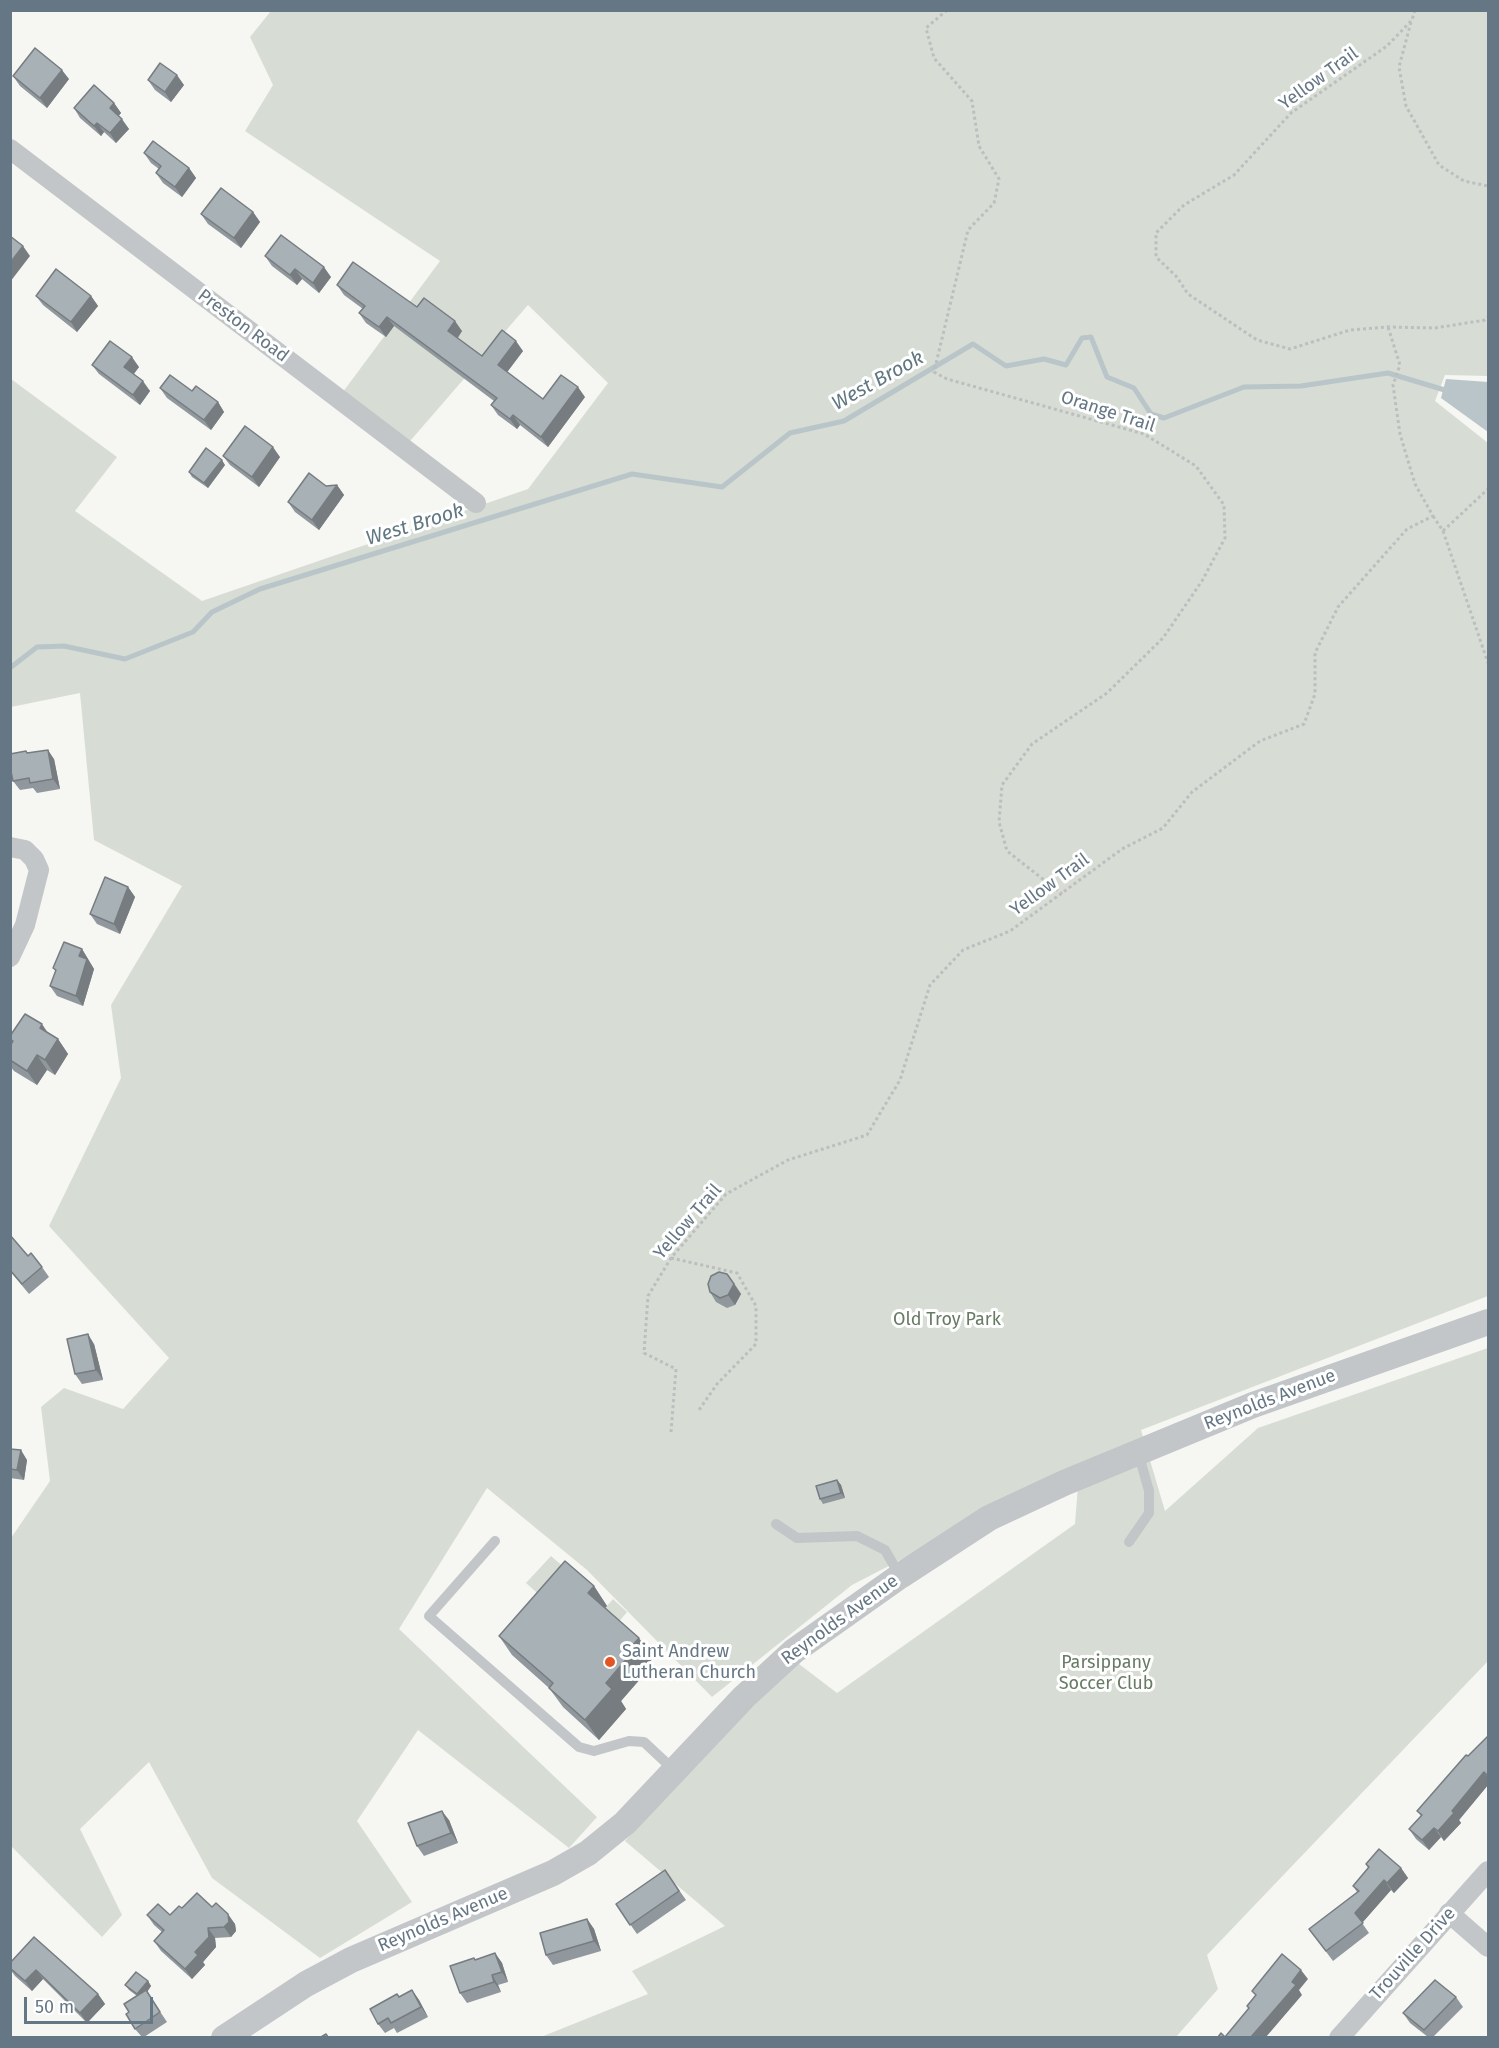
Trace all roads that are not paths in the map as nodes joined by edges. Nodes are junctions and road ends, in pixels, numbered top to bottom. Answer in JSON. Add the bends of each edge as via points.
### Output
{"nodes":[{"id":1,"x":10,"y":149,"type":"edge"},
{"id":2,"x":476,"y":503,"type":"dead end"},
{"id":3,"x":18,"y":849,"type":"edge"},
{"id":4,"x":10,"y":957,"type":"edge"},
{"id":5,"x":1488,"y":1322,"type":"edge"},
{"id":6,"x":1138,"y":1452,"type":"junction"},
{"id":7,"x":776,"y":1524,"type":"dead end"},
{"id":8,"x":495,"y":1541,"type":"dead end"},
{"id":9,"x":1129,"y":1542,"type":"dead end"},
{"id":10,"x":900,"y":1576,"type":"junction"},
{"id":11,"x":676,"y":1771,"type":"junction"},
{"id":12,"x":1488,"y":1871,"type":"edge"},
{"id":13,"x":1449,"y":1913,"type":"junction"},
{"id":14,"x":1488,"y":1947,"type":"edge"},
{"id":15,"x":224,"y":2037,"type":"edge"},
{"id":16,"x":1339,"y":2037,"type":"edge"}],
"edges":[{"from":1,"to":2,"type":"street","name":"Preston Road"},
{"from":3,"to":4,"type":"street","via":[[34,859],[39,870],[24,925]]},
{"from":5,"to":6,"type":"street","name":"Reynolds Avenue","via":[[1253,1405]]},
{"from":6,"to":9,"type":"lane","via":[[1149,1491],[1149,1514]]},
{"from":6,"to":10,"type":"street","name":"Reynolds Avenue","via":[[989,1518]]},
{"from":7,"to":10,"type":"lane","via":[[797,1538],[856,1536],[885,1550]]},
{"from":8,"to":11,"type":"lane","via":[[429,1616],[579,1747],[594,1751],[629,1741],[644,1742]]},
{"from":10,"to":11,"type":"street","name":"Reynolds Avenue","via":[[794,1651],[744,1696]]},
{"from":11,"to":15,"type":"street","name":"Reynolds Avenue","via":[[625,1823],[571,1864],[351,1960]]},
{"from":12,"to":13,"type":"street","name":"Trouville Drive"},
{"from":13,"to":14,"type":"street"},
{"from":13,"to":16,"type":"street","name":"Trouville Drive"}]}
